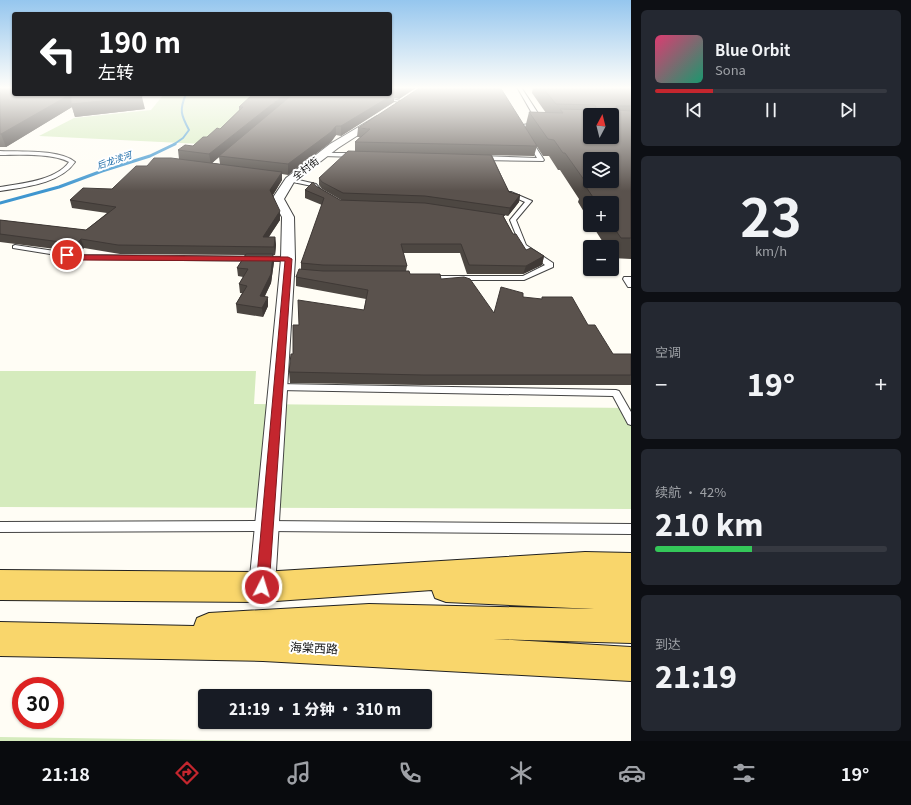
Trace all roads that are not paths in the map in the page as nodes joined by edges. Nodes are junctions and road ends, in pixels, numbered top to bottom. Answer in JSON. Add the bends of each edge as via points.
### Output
{"nodes":[{"id":1,"x":374,"y":122,"type":"edge"},
{"id":2,"x":546,"y":122,"type":"edge"},
{"id":3,"x":0,"y":153,"type":"edge"},
{"id":4,"x":323,"y":154,"type":"junction"},
{"id":5,"x":362,"y":155,"type":"edge"},
{"id":6,"x":477,"y":158,"type":"edge"},
{"id":7,"x":493,"y":159,"type":"junction"},
{"id":8,"x":496,"y":166,"type":"edge"},
{"id":9,"x":289,"y":179,"type":"junction"},
{"id":10,"x":506,"y":187,"type":"edge"},
{"id":11,"x":0,"y":189,"type":"edge"},
{"id":12,"x":326,"y":194,"type":"edge"},
{"id":13,"x":506,"y":219,"type":"edge"},
{"id":14,"x":513,"y":220,"type":"junction"},
{"id":15,"x":15,"y":247,"type":"dead end"},
{"id":16,"x":290,"y":269,"type":"junction"},
{"id":17,"x":423,"y":278,"type":"edge"},
{"id":18,"x":631,"y":279,"type":"edge"},
{"id":19,"x":631,"y":285,"type":"edge"},
{"id":20,"x":278,"y":387,"type":"junction"},
{"id":21,"x":631,"y":421,"type":"edge"},
{"id":22,"x":267,"y":526,"type":"junction"},
{"id":23,"x":0,"y":527,"type":"edge"},
{"id":24,"x":631,"y":529,"type":"edge"},
{"id":25,"x":631,"y":567,"type":"edge"},
{"id":26,"x":327,"y":583,"type":"junction"},
{"id":27,"x":0,"y":585,"type":"edge"},
{"id":28,"x":262,"y":587,"type":"junction"},
{"id":29,"x":631,"y":595,"type":"edge"},
{"id":30,"x":631,"y":626,"type":"edge"},
{"id":31,"x":0,"y":639,"type":"edge"},
{"id":32,"x":54,"y":640,"type":"junction"},
{"id":33,"x":630,"y":664,"type":"edge"}],
"edges":[{"from":1,"to":4,"type":"street","name":"全村街"},
{"from":2,"to":7,"type":"lane","via":[[520,126],[541,160]]},
{"from":3,"to":11,"type":"lane","via":[[59,156],[72,162],[59,174],[46,179]]},
{"from":4,"to":5,"type":"lane"},
{"from":4,"to":9,"type":"street","name":"全村街"},
{"from":6,"to":7,"type":"lane"},
{"from":7,"to":8,"type":"lane"},
{"from":9,"to":12,"type":"lane","via":[[314,185]]},
{"from":9,"to":16,"type":"street","name":"全村街","via":[[278,199],[288,217]]},
{"from":10,"to":14,"type":"lane","via":[[510,194],[529,201]]},
{"from":13,"to":14,"type":"lane"},
{"from":14,"to":17,"type":"lane","via":[[523,246],[550,265],[524,278]]},
{"from":15,"to":16,"type":"lane","via":[[81,257]]},
{"from":16,"to":20,"type":"street","name":"全村街"},
{"from":18,"to":19,"type":"lane","via":[[627,279]]},
{"from":20,"to":21,"type":"lane","via":[[616,393]]},
{"from":20,"to":22,"type":"street","name":"全村街"},
{"from":22,"to":23,"type":"lane"},
{"from":22,"to":24,"type":"lane"},
{"from":22,"to":28,"type":"street","name":"全村街"},
{"from":25,"to":26,"type":"main road","via":[[585,566]]},
{"from":26,"to":28,"type":"main road"},
{"from":26,"to":29,"type":"main road"},
{"from":27,"to":28,"type":"main road"},
{"from":30,"to":32,"type":"main road","via":[[369,620]]},
{"from":31,"to":32,"type":"main road","name":"海棠西路"},
{"from":32,"to":33,"type":"main road","name":"海棠西路","via":[[263,644]]}]}
